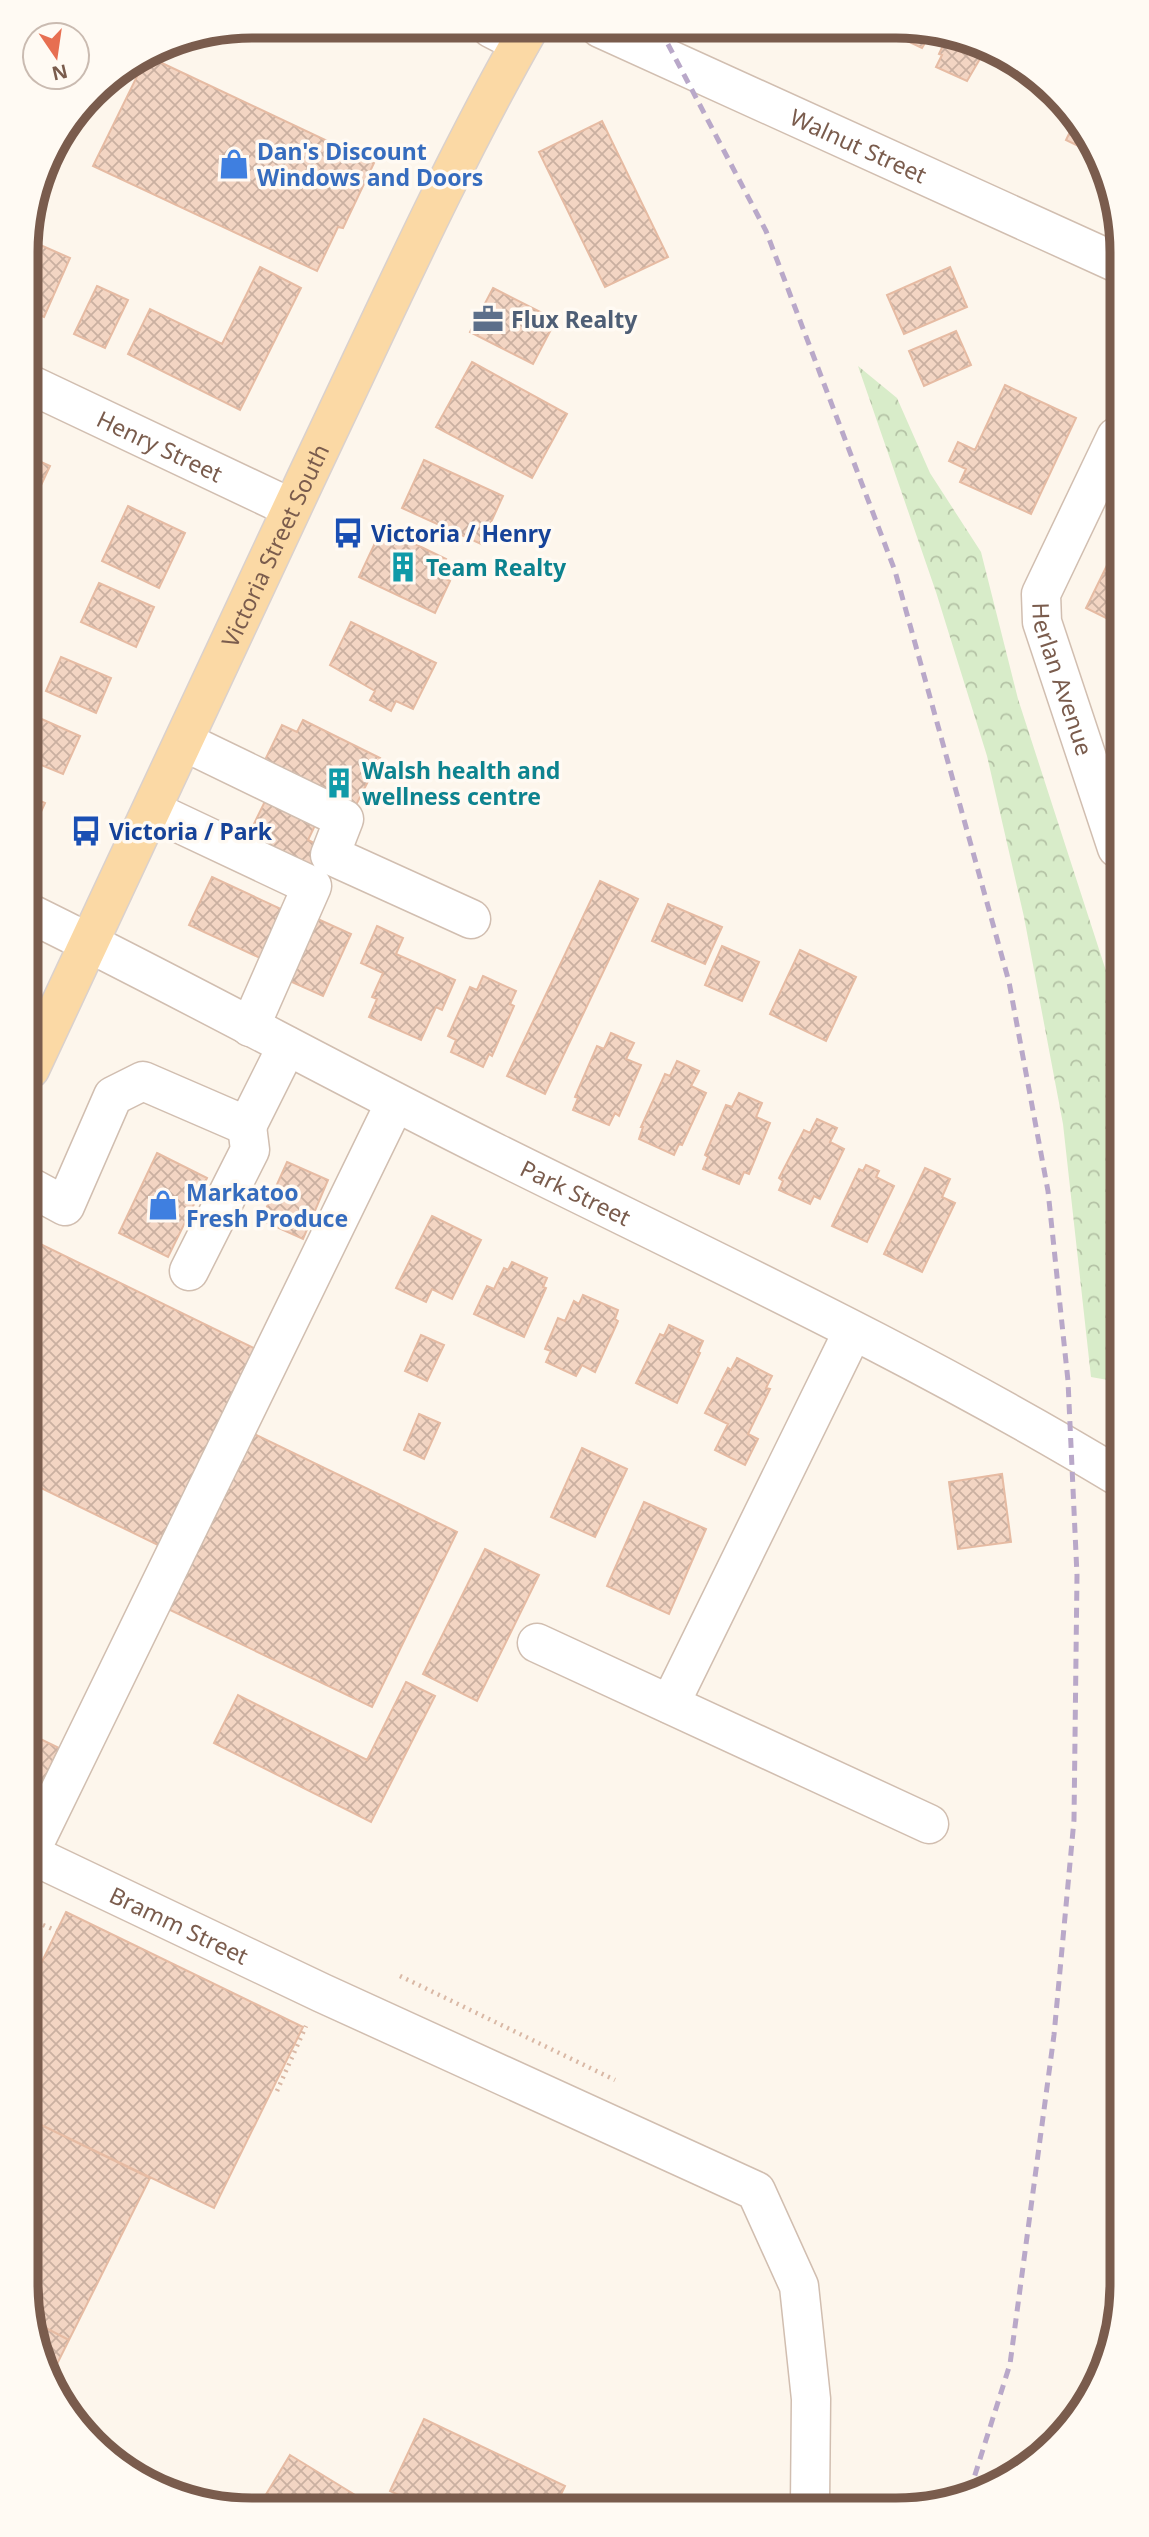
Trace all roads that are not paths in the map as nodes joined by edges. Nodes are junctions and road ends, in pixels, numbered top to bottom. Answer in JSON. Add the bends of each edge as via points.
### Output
{"nodes":[{"id":1,"x":511,"y":39,"type":"edge"},
{"id":2,"x":624,"y":39,"type":"edge"},
{"id":3,"x":1110,"y":260,"type":"edge"},
{"id":4,"x":39,"y":389,"type":"edge"},
{"id":5,"x":1110,"y":450,"type":"edge"},
{"id":6,"x":292,"y":508,"type":"junction"},
{"id":7,"x":185,"y":742,"type":"junction"},
{"id":8,"x":153,"y":811,"type":"junction"},
{"id":9,"x":1110,"y":827,"type":"edge"},
{"id":10,"x":321,"y":871,"type":"junction"},
{"id":11,"x":39,"y":918,"type":"edge"},
{"id":12,"x":471,"y":919,"type":"dead end"},
{"id":13,"x":90,"y":943,"type":"junction"},
{"id":14,"x":250,"y":1027,"type":"junction"},
{"id":15,"x":287,"y":1046,"type":"junction"},
{"id":16,"x":39,"y":1050,"type":"edge"},
{"id":17,"x":395,"y":1103,"type":"junction"},
{"id":18,"x":247,"y":1126,"type":"junction"},
{"id":19,"x":39,"y":1192,"type":"edge"},
{"id":20,"x":189,"y":1271,"type":"dead end"},
{"id":21,"x":853,"y":1331,"type":"junction"},
{"id":22,"x":1110,"y":1472,"type":"edge"},
{"id":23,"x":537,"y":1643,"type":"dead end"},
{"id":24,"x":670,"y":1704,"type":"junction"},
{"id":25,"x":929,"y":1824,"type":"dead end"},
{"id":26,"x":39,"y":1834,"type":"edge"},
{"id":27,"x":39,"y":1859,"type":"edge"},
{"id":28,"x":810,"y":2498,"type":"edge"}],
"edges":[{"from":1,"to":6,"type":"main road","name":"Victoria Street South"},
{"from":2,"to":3,"type":"street","name":"Walnut Street"},
{"from":4,"to":6,"type":"street","name":"Henry Street"},
{"from":5,"to":9,"type":"street","name":"Herlan Avenue","via":[[1041,594],[1042,622]]},
{"from":6,"to":7,"type":"main road","name":"Victoria Street South"},
{"from":7,"to":8,"type":"main road","name":"Victoria Street South"},
{"from":7,"to":10,"type":"street","via":[[344,819]]},
{"from":8,"to":10,"type":"street"},
{"from":8,"to":13,"type":"main road","name":"Victoria Street South"},
{"from":10,"to":12,"type":"street"},
{"from":10,"to":14,"type":"street"},
{"from":11,"to":13,"type":"street","name":"Park Street"},
{"from":13,"to":14,"type":"street","name":"Park Street"},
{"from":13,"to":16,"type":"main road","name":"Victoria Street South"},
{"from":14,"to":15,"type":"street","name":"Park Street"},
{"from":15,"to":17,"type":"street","name":"Park Street"},
{"from":15,"to":18,"type":"street"},
{"from":17,"to":21,"type":"street","name":"Park Street"},
{"from":17,"to":26,"type":"street"},
{"from":18,"to":19,"type":"street","via":[[143,1081],[113,1096],[65,1206]]},
{"from":18,"to":20,"type":"street","via":[[250,1150]]},
{"from":21,"to":22,"type":"street","name":"Park Street","via":[[1035,1426]]},
{"from":21,"to":24,"type":"street"},
{"from":23,"to":24,"type":"street"},
{"from":24,"to":25,"type":"street"},
{"from":27,"to":28,"type":"street","name":"Bramm Street","via":[[318,2006],[756,2191],[799,2286],[811,2399]]}]}
